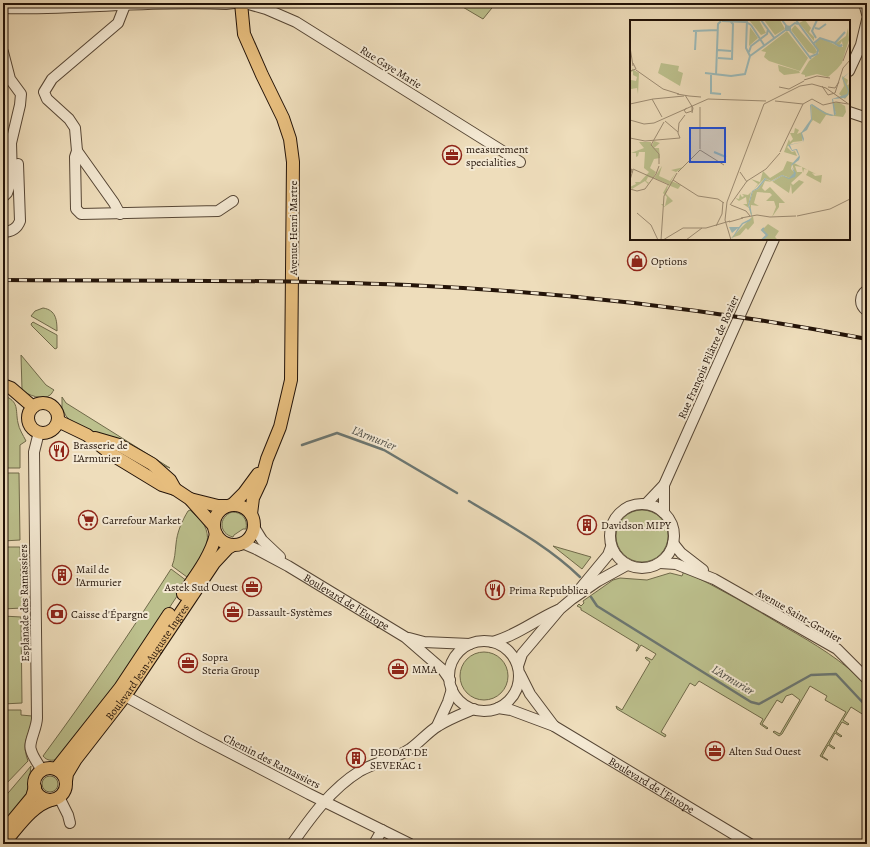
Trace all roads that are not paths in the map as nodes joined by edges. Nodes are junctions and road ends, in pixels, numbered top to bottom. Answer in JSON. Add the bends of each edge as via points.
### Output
{"nodes":[{"id":1,"x":6,"y":3,"type":"edge"},
{"id":2,"x":234,"y":3,"type":"edge"},
{"id":3,"x":241,"y":3,"type":"edge"},
{"id":4,"x":245,"y":3,"type":"edge"},
{"id":5,"x":866,"y":4,"type":"edge"},
{"id":6,"x":125,"y":5,"type":"junction"},
{"id":7,"x":3,"y":7,"type":"edge"},
{"id":8,"x":867,"y":14,"type":"edge"},
{"id":9,"x":867,"y":20,"type":"edge"},
{"id":10,"x":864,"y":41,"type":"edge"},
{"id":11,"x":3,"y":52,"type":"edge"},
{"id":12,"x":850,"y":69,"type":"edge"},
{"id":13,"x":850,"y":112,"type":"edge"},
{"id":14,"x":867,"y":118,"type":"edge"},
{"id":15,"x":15,"y":130,"type":"junction"},
{"id":16,"x":77,"y":151,"type":"junction"},
{"id":17,"x":520,"y":162,"type":"dead end"},
{"id":18,"x":3,"y":197,"type":"edge"},
{"id":19,"x":234,"y":201,"type":"dead end"},
{"id":20,"x":120,"y":214,"type":"junction"},
{"id":21,"x":3,"y":232,"type":"edge"},
{"id":22,"x":774,"y":240,"type":"edge"},
{"id":23,"x":867,"y":290,"type":"edge"},
{"id":24,"x":867,"y":311,"type":"edge"},
{"id":25,"x":3,"y":385,"type":"edge"},
{"id":26,"x":33,"y":407,"type":"junction"},
{"id":27,"x":58,"y":421,"type":"junction"},
{"id":28,"x":38,"y":432,"type":"junction"},
{"id":29,"x":267,"y":460,"type":"junction"},
{"id":30,"x":664,"y":485,"type":"junction"},
{"id":31,"x":190,"y":499,"type":"junction"},
{"id":32,"x":646,"y":504,"type":"junction"},
{"id":33,"x":229,"y":506,"type":"junction"},
{"id":34,"x":664,"y":513,"type":"junction"},
{"id":35,"x":251,"y":514,"type":"junction"},
{"id":36,"x":254,"y":527,"type":"junction"},
{"id":37,"x":215,"y":530,"type":"junction"},
{"id":38,"x":673,"y":543,"type":"junction"},
{"id":39,"x":238,"y":544,"type":"junction"},
{"id":40,"x":611,"y":547,"type":"junction"},
{"id":41,"x":660,"y":563,"type":"junction"},
{"id":42,"x":627,"y":565,"type":"junction"},
{"id":43,"x":288,"y":566,"type":"junction"},
{"id":44,"x":714,"y":579,"type":"junction"},
{"id":45,"x":572,"y":599,"type":"junction"},
{"id":46,"x":560,"y":609,"type":"junction"},
{"id":47,"x":405,"y":637,"type":"junction"},
{"id":48,"x":492,"y":642,"type":"junction"},
{"id":49,"x":470,"y":644,"type":"junction"},
{"id":50,"x":518,"y":669,"type":"junction"},
{"id":51,"x":867,"y":679,"type":"edge"},
{"id":52,"x":451,"y":684,"type":"junction"},
{"id":53,"x":125,"y":696,"type":"junction"},
{"id":54,"x":498,"y":708,"type":"junction"},
{"id":55,"x":474,"y":709,"type":"junction"},
{"id":56,"x":437,"y":726,"type":"junction"},
{"id":57,"x":554,"y":726,"type":"junction"},
{"id":58,"x":56,"y":769,"type":"junction"},
{"id":59,"x":42,"y":771,"type":"junction"},
{"id":60,"x":66,"y":781,"type":"junction"},
{"id":61,"x":35,"y":788,"type":"junction"},
{"id":62,"x":55,"y":798,"type":"junction"},
{"id":63,"x":325,"y":801,"type":"junction"},
{"id":64,"x":70,"y":823,"type":"dead end"},
{"id":65,"x":382,"y":830,"type":"junction"},
{"id":66,"x":3,"y":832,"type":"edge"},
{"id":67,"x":3,"y":844,"type":"edge"},
{"id":68,"x":292,"y":844,"type":"edge"},
{"id":69,"x":374,"y":844,"type":"edge"},
{"id":70,"x":410,"y":844,"type":"edge"},
{"id":71,"x":750,"y":844,"type":"edge"}],
"edges":[{"from":1,"to":7,"type":"street"},
{"from":2,"to":6,"type":"street"},
{"from":3,"to":29,"type":"main road","name":"Avenue Henri Martre","via":[[244,34],[284,118],[293,162],[291,380],[280,427]]},
{"from":4,"to":17,"type":"street","name":"Rue Gaye Marie","via":[[296,22]]},
{"from":5,"to":8,"type":"street"},
{"from":6,"to":7,"type":"street"},
{"from":6,"to":16,"type":"street","via":[[118,23],[52,79],[44,92],[47,99],[75,128]]},
{"from":9,"to":10,"type":"street"},
{"from":10,"to":12,"type":"street"},
{"from":11,"to":15,"type":"street","via":[[10,79],[21,94]]},
{"from":13,"to":14,"type":"street"},
{"from":15,"to":18,"type":"street","via":[[11,143],[12,179]]},
{"from":15,"to":21,"type":"street","via":[[18,144],[20,221],[14,230]]},
{"from":16,"to":20,"type":"street"},
{"from":16,"to":20,"type":"street","via":[[76,209],[81,214]]},
{"from":19,"to":20,"type":"street","via":[[218,211]]},
{"from":22,"to":30,"type":"street","name":"Rue François Pilâtre de Rozier"},
{"from":23,"to":24,"type":"street","via":[[861,299],[862,306]]},
{"from":25,"to":26,"type":"main road","via":[[11,388]]},
{"from":26,"to":27,"type":"main road","via":[[40,403],[52,406],[57,412]]},
{"from":26,"to":28,"type":"main road","via":[[28,418],[33,429]]},
{"from":27,"to":28,"type":"main road","via":[[52,430]]},
{"from":27,"to":31,"type":"main road","via":[[86,435],[111,454],[162,485],[175,488]]},
{"from":28,"to":59,"type":"street","name":"Esplanade des Ramassiers","via":[[34,452],[37,718],[30,746]]},
{"from":29,"to":33,"type":"main road","name":"Avenue Henri Martre","via":[[244,493]]},
{"from":29,"to":35,"type":"main road","name":"Avenue Henri Martre","via":[[253,498]]},
{"from":30,"to":32,"type":"street","name":"Rue François Pilâtre de Rozier"},
{"from":30,"to":34,"type":"street","name":"Rue François Pilâtre de Rozier"},
{"from":31,"to":33,"type":"main road"},
{"from":31,"to":37,"type":"main road"},
{"from":32,"to":34,"type":"street"},
{"from":32,"to":40,"type":"street","via":[[633,505],[618,514],[610,529]]},
{"from":33,"to":35,"type":"main road","via":[[242,507]]},
{"from":33,"to":37,"type":"main road","via":[[218,512],[214,521]]},
{"from":34,"to":38,"type":"street","via":[[673,529]]},
{"from":35,"to":36,"type":"main road"},
{"from":36,"to":39,"type":"main road","via":[[250,537]]},
{"from":36,"to":43,"type":"street","name":"Boulevard de l'Europe","via":[[262,540]]},
{"from":37,"to":39,"type":"main road","via":[[223,542]]},
{"from":37,"to":58,"type":"main road","name":"Boulevard Jean-Auguste Ingres","via":[[214,541],[206,559],[120,688]]},
{"from":38,"to":41,"type":"street","via":[[669,553]]},
{"from":38,"to":44,"type":"street","name":"Avenue Saint-Granier","via":[[681,553]]},
{"from":39,"to":43,"type":"street","name":"Boulevard de l'Europe","via":[[256,548]]},
{"from":39,"to":53,"type":"main road","name":"Boulevard Jean-Auguste Ingres","via":[[228,548],[214,563]]},
{"from":40,"to":42,"type":"street"},
{"from":40,"to":45,"type":"street","via":[[608,555]]},
{"from":41,"to":42,"type":"street","via":[[640,568]]},
{"from":41,"to":44,"type":"street","name":"Avenue Saint-Granier","via":[[676,564]]},
{"from":42,"to":45,"type":"street"},
{"from":43,"to":47,"type":"street","name":"Boulevard de l'Europe"},
{"from":44,"to":51,"type":"street","name":"Avenue Saint-Granier","via":[[837,649]]},
{"from":45,"to":46,"type":"street"},
{"from":46,"to":48,"type":"street","via":[[504,639]]},
{"from":46,"to":50,"type":"street","via":[[522,654]]},
{"from":47,"to":49,"type":"street","name":"Boulevard de l'Europe","via":[[424,642]]},
{"from":47,"to":52,"type":"street","name":"Boulevard de l'Europe","via":[[443,670]]},
{"from":48,"to":49,"type":"street","name":"Boulevard de l'Europe"},
{"from":48,"to":50,"type":"street","name":"Boulevard de l'Europe","via":[[513,656]]},
{"from":49,"to":52,"type":"street","via":[[454,658],[451,665]]},
{"from":50,"to":54,"type":"street","via":[[519,680],[514,694]]},
{"from":50,"to":57,"type":"street","name":"Boulevard de l'Europe","via":[[530,694]]},
{"from":52,"to":55,"type":"street","name":"Boulevard de l'Europe","via":[[458,700]]},
{"from":52,"to":56,"type":"street","via":[[448,702]]},
{"from":53,"to":60,"type":"main road","name":"Boulevard Jean-Auguste Ingres","via":[[76,759]]},
{"from":53,"to":63,"type":"street","name":"Chemin des Ramassiers"},
{"from":54,"to":55,"type":"street","name":"Boulevard de l'Europe"},
{"from":54,"to":57,"type":"street","name":"Boulevard de l'Europe","via":[[511,710]]},
{"from":55,"to":56,"type":"street"},
{"from":56,"to":63,"type":"street","via":[[410,749],[361,771]]},
{"from":57,"to":71,"type":"street","name":"Boulevard de l'Europe"},
{"from":58,"to":59,"type":"main road"},
{"from":58,"to":60,"type":"main road"},
{"from":59,"to":61,"type":"main road","via":[[36,778]]},
{"from":60,"to":62,"type":"main road","via":[[65,790]]},
{"from":61,"to":62,"type":"main road","via":[[43,798]]},
{"from":61,"to":66,"type":"main road","via":[[32,797]]},
{"from":62,"to":64,"type":"street","via":[[68,815]]},
{"from":62,"to":67,"type":"main road","via":[[42,804]]},
{"from":63,"to":65,"type":"street","name":"Chemin des Ramassiers"},
{"from":63,"to":68,"type":"street"},
{"from":65,"to":69,"type":"street"},
{"from":65,"to":70,"type":"street","name":"Chemin des Ramassiers"}]}
